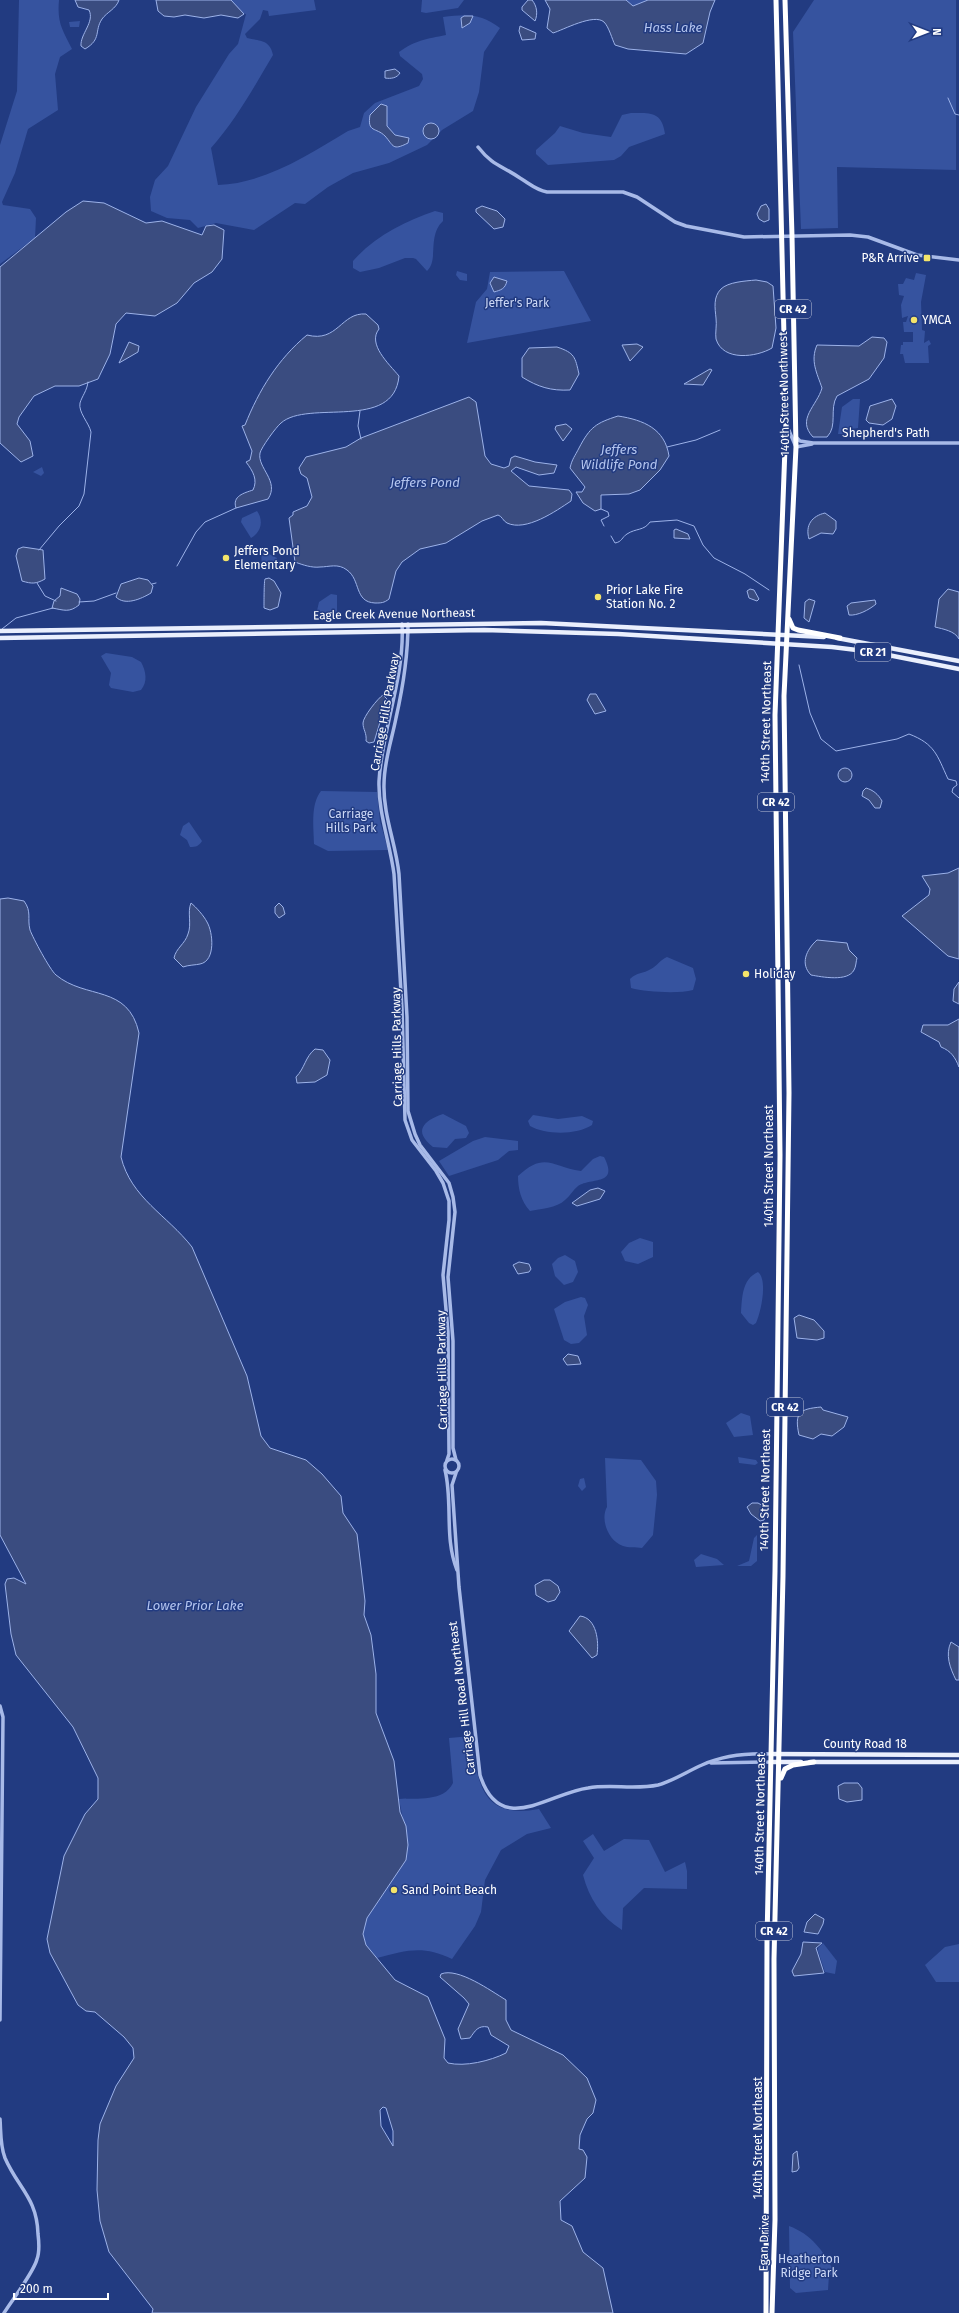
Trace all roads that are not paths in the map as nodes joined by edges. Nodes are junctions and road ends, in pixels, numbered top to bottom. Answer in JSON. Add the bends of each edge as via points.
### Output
{"nodes":[{"id":1,"x":776,"y":0,"type":"edge"},
{"id":2,"x":785,"y":0,"type":"edge"},
{"id":3,"x":478,"y":147,"type":"dead end"},
{"id":4,"x":783,"y":236,"type":"junction"},
{"id":5,"x":792,"y":236,"type":"junction"},
{"id":6,"x":959,"y":260,"type":"edge"},
{"id":7,"x":786,"y":421,"type":"junction"},
{"id":8,"x":796,"y":436,"type":"junction"},
{"id":9,"x":813,"y":443,"type":"junction"},
{"id":10,"x":959,"y":444,"type":"edge"},
{"id":11,"x":796,"y":447,"type":"junction"},
{"id":12,"x":788,"y":618,"type":"junction"},
{"id":13,"x":402,"y":624,"type":"junction"},
{"id":14,"x":408,"y":624,"type":"junction"},
{"id":15,"x":402,"y":631,"type":"junction"},
{"id":16,"x":408,"y":631,"type":"junction"},
{"id":17,"x":0,"y":632,"type":"edge"},
{"id":18,"x":779,"y":634,"type":"junction"},
{"id":19,"x":787,"y":635,"type":"junction"},
{"id":20,"x":0,"y":638,"type":"edge"},
{"id":21,"x":840,"y":638,"type":"junction"},
{"id":22,"x":778,"y":643,"type":"junction"},
{"id":23,"x":787,"y":644,"type":"junction"},
{"id":24,"x":959,"y":661,"type":"edge"},
{"id":25,"x":959,"y":668,"type":"edge"},
{"id":26,"x":448,"y":1460,"type":"junction"},
{"id":27,"x":456,"y":1460,"type":"junction"},
{"id":28,"x":445,"y":1470,"type":"junction"},
{"id":29,"x":456,"y":1473,"type":"junction"},
{"id":30,"x":457,"y":1571,"type":"junction"},
{"id":31,"x":0,"y":1706,"type":"edge"},
{"id":32,"x":771,"y":1754,"type":"junction"},
{"id":33,"x":779,"y":1755,"type":"junction"},
{"id":34,"x":959,"y":1755,"type":"edge"},
{"id":35,"x":771,"y":1762,"type":"junction"},
{"id":36,"x":779,"y":1762,"type":"junction"},
{"id":37,"x":814,"y":1762,"type":"junction"},
{"id":38,"x":959,"y":1762,"type":"edge"},
{"id":39,"x":704,"y":1764,"type":"junction"},
{"id":40,"x":779,"y":1799,"type":"junction"},
{"id":41,"x":0,"y":2020,"type":"edge"},
{"id":42,"x":774,"y":2101,"type":"joint"},
{"id":43,"x":0,"y":2119,"type":"edge"},
{"id":44,"x":4,"y":2313,"type":"edge"},
{"id":45,"x":766,"y":2313,"type":"edge"},
{"id":46,"x":772,"y":2313,"type":"edge"}],
"edges":[{"from":1,"to":4,"type":"highway","name":"140th Street Northwest","number":"CR 42"},
{"from":2,"to":5,"type":"highway","name":"140th Street Northwest","number":"CR 42"},
{"from":3,"to":4,"type":"street","via":[[494,165],[537,190],[623,192],[637,197],[675,222],[686,226],[744,237]]},
{"from":4,"to":5,"type":"street"},
{"from":4,"to":7,"type":"highway","name":"140th Street Northwest","number":"CR 42"},
{"from":5,"to":6,"type":"street","via":[[868,237],[917,255]]},
{"from":5,"to":8,"type":"highway","name":"140th Street Northwest","number":"CR 42"},
{"from":7,"to":11,"type":"street"},
{"from":7,"to":18,"type":"highway","name":"140th Street Northwest","number":"CR 42"},
{"from":8,"to":9,"type":"street","name":"Shepherd's Path","via":[[800,441]]},
{"from":8,"to":11,"type":"highway","name":"140th Street Northwest","number":"CR 42"},
{"from":9,"to":10,"type":"street","name":"Shepherd's Path"},
{"from":9,"to":11,"type":"street","name":"Shepherd's Path"},
{"from":11,"to":12,"type":"highway","name":"140th Street Northwest","number":"CR 42"},
{"from":12,"to":19,"type":"highway","name":"140th Street Northwest","number":"CR 42"},
{"from":12,"to":21,"type":"highway","via":[[798,630]]},
{"from":13,"to":14,"type":"main road","name":"Eagle Creek Avenue Northeast","number":"CR 21"},
{"from":13,"to":15,"type":"street","name":"Carriage Hills Parkway"},
{"from":13,"to":17,"type":"main road","name":"Eagle Creek Avenue Northeast","number":"CR 21"},
{"from":14,"to":16,"type":"street","name":"Carriage Hills Parkway"},
{"from":14,"to":18,"type":"main road","name":"Eagle Creek Avenue Northeast","number":"CR 21","via":[[555,623]]},
{"from":15,"to":16,"type":"main road","name":"Eagle Creek Avenue Northeast","number":"CR 21"},
{"from":15,"to":20,"type":"main road","name":"Eagle Creek Avenue Northeast","number":"CR 21"},
{"from":15,"to":26,"type":"street","name":"Carriage Hills Parkway","via":[[398,685],[379,782],[382,817],[392,853],[394,874],[405,1120],[412,1140],[436,1171],[449,1201],[443,1275],[448,1354]]},
{"from":16,"to":22,"type":"main road","name":"Eagle Creek Avenue Northeast","number":"CR 21","via":[[543,631]]},
{"from":16,"to":27,"type":"street","name":"Carriage Hills Parkway","via":[[403,685],[385,768],[384,785],[386,814],[397,854],[399,874],[409,1116],[420,1145],[443,1173],[453,1197],[454,1217],[448,1278],[453,1341],[453,1448]]},
{"from":18,"to":19,"type":"main road","name":"Eagle Creek Avenue Northeast","number":"CR 21"},
{"from":18,"to":22,"type":"highway","name":"140th Street Northwest","number":"CR 42"},
{"from":19,"to":21,"type":"main road","number":"CR 21"},
{"from":19,"to":23,"type":"highway","name":"140th Street Northwest","number":"CR 42"},
{"from":21,"to":24,"type":"main road","number":"CR 21"},
{"from":22,"to":23,"type":"main road","name":"Eagle Creek Avenue Northeast","number":"CR 21"},
{"from":22,"to":32,"type":"highway","name":"140th Street Northeast","number":"CR 42","via":[[775,749],[780,1155]]},
{"from":23,"to":25,"type":"main road","number":"CR 21","via":[[873,652]]},
{"from":23,"to":33,"type":"highway","name":"140th Street Northeast","number":"CR 42","via":[[784,706],[789,1093]]},
{"from":26,"to":27,"type":"street"},
{"from":26,"to":28,"type":"street","name":"Carriage Hill Road Northeast"},
{"from":27,"to":29,"type":"street","name":"Carriage Hill Road Northeast","via":[[459,1466]]},
{"from":28,"to":29,"type":"street","via":[[451,1474]]},
{"from":28,"to":30,"type":"street","name":"Carriage Hill Road Northeast","via":[[448,1484],[449,1531]]},
{"from":29,"to":30,"type":"street","name":"Carriage Hill Road Northeast","via":[[452,1485]]},
{"from":30,"to":39,"type":"street","name":"Carriage Hill Road Northeast","via":[[480,1775],[485,1789],[494,1800],[507,1806],[536,1806],[589,1788],[646,1787],[660,1784]]},
{"from":31,"to":41,"type":"street","via":[[3,1716]]},
{"from":32,"to":33,"type":"main road","name":"County Road 18"},
{"from":32,"to":35,"type":"highway","name":"140th Street Northeast","number":"CR 42"},
{"from":32,"to":39,"type":"street","via":[[748,1754]]},
{"from":33,"to":34,"type":"main road","name":"County Road 18"},
{"from":33,"to":36,"type":"highway","name":"140th Street Northeast","number":"CR 42"},
{"from":35,"to":36,"type":"main road","name":"County Road 18"},
{"from":35,"to":39,"type":"street"},
{"from":35,"to":45,"type":"highway","name":"140th Street Northeast","number":"CR 42","via":[[767,1939]]},
{"from":36,"to":37,"type":"main road","name":"County Road 18"},
{"from":36,"to":40,"type":"highway","name":"140th Street Northeast","number":"CR 42"},
{"from":37,"to":38,"type":"main road","name":"County Road 18"},
{"from":37,"to":40,"type":"highway","via":[[793,1765],[785,1769],[781,1776]]},
{"from":40,"to":42,"type":"highway","name":"140th Street Northeast","number":"CR 42","via":[[774,1959]]},
{"from":42,"to":46,"type":"highway","name":"Egan Drive","number":"CR 42","via":[[775,2220]]},
{"from":43,"to":44,"type":"street","via":[[2,2148],[12,2171],[31,2200],[36,2214],[39,2245],[37,2260]]}]}
